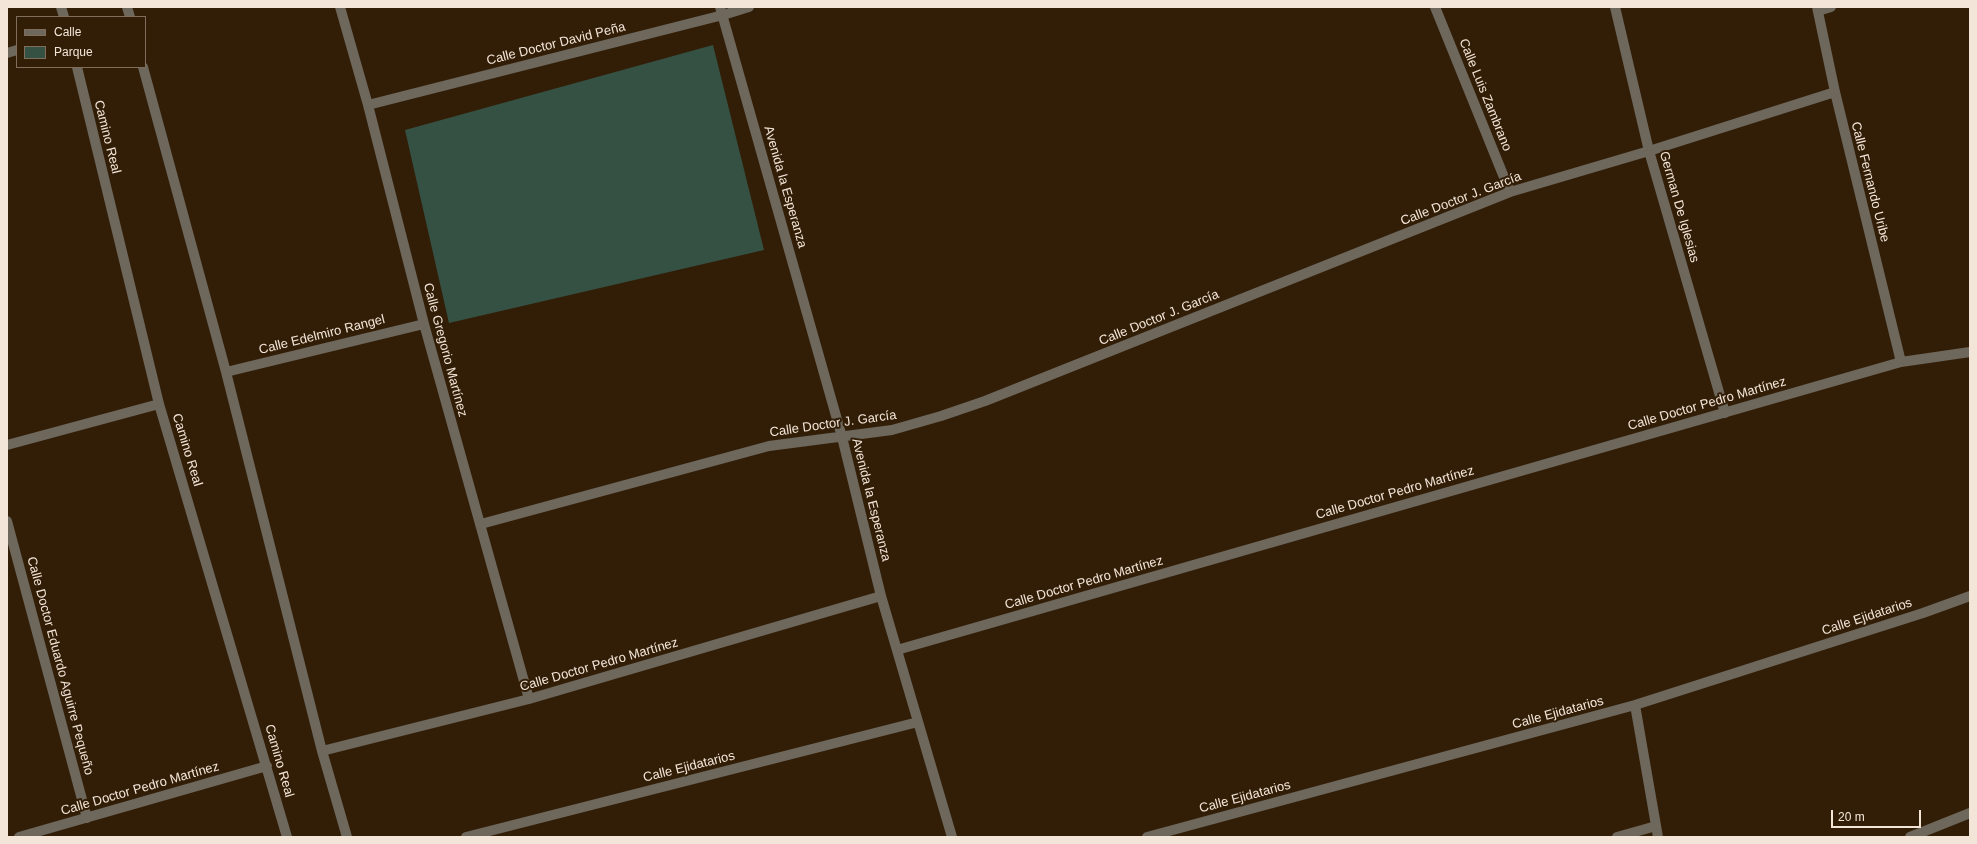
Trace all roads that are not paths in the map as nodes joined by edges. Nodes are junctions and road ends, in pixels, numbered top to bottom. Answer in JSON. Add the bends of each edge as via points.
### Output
{"nodes":[{"id":1,"x":340,"y":7,"type":"edge"},
{"id":2,"x":749,"y":7,"type":"edge"},
{"id":3,"x":1435,"y":7,"type":"edge"},
{"id":4,"x":1615,"y":7,"type":"edge"},
{"id":5,"x":1831,"y":7,"type":"edge"},
{"id":6,"x":1818,"y":9,"type":"edge"},
{"id":7,"x":721,"y":11,"type":"edge"},
{"id":8,"x":77,"y":68,"type":"edge"},
{"id":9,"x":143,"y":68,"type":"edge"},
{"id":10,"x":1835,"y":92,"type":"junction"},
{"id":11,"x":368,"y":105,"type":"junction"},
{"id":12,"x":1649,"y":151,"type":"junction"},
{"id":13,"x":1510,"y":192,"type":"junction"},
{"id":14,"x":424,"y":324,"type":"junction"},
{"id":15,"x":1970,"y":352,"type":"edge"},
{"id":16,"x":1901,"y":362,"type":"junction"},
{"id":17,"x":226,"y":372,"type":"junction"},
{"id":18,"x":159,"y":404,"type":"junction"},
{"id":19,"x":1725,"y":413,"type":"junction"},
{"id":20,"x":842,"y":437,"type":"junction"},
{"id":21,"x":7,"y":446,"type":"edge"},
{"id":22,"x":7,"y":522,"type":"edge"},
{"id":23,"x":481,"y":524,"type":"junction"},
{"id":24,"x":881,"y":596,"type":"junction"},
{"id":25,"x":1970,"y":596,"type":"edge"},
{"id":26,"x":897,"y":650,"type":"junction"},
{"id":27,"x":529,"y":699,"type":"junction"},
{"id":28,"x":1635,"y":705,"type":"junction"},
{"id":29,"x":918,"y":722,"type":"junction"},
{"id":30,"x":322,"y":751,"type":"junction"},
{"id":31,"x":267,"y":766,"type":"junction"},
{"id":32,"x":1970,"y":813,"type":"edge"},
{"id":33,"x":87,"y":818,"type":"junction"},
{"id":34,"x":1656,"y":826,"type":"junction"},
{"id":35,"x":19,"y":837,"type":"edge"},
{"id":36,"x":287,"y":837,"type":"edge"},
{"id":37,"x":347,"y":837,"type":"edge"},
{"id":38,"x":466,"y":837,"type":"edge"},
{"id":39,"x":952,"y":837,"type":"edge"},
{"id":40,"x":1147,"y":837,"type":"edge"},
{"id":41,"x":1617,"y":837,"type":"edge"},
{"id":42,"x":1658,"y":837,"type":"edge"},
{"id":43,"x":1910,"y":837,"type":"edge"}],
"edges":[{"from":1,"to":11,"type":"street","name":"Calle Gregorio Martínez"},
{"from":2,"to":7,"type":"street","name":"Calle Doctor David Peña"},
{"from":3,"to":13,"type":"street","name":"Calle Luis Zambrano"},
{"from":4,"to":12,"type":"street","name":"German De Iglesias"},
{"from":5,"to":6,"type":"street"},
{"from":6,"to":10,"type":"street","name":"Calle Fernando Uribe"},
{"from":7,"to":11,"type":"street","name":"Calle Doctor David Peña"},
{"from":7,"to":20,"type":"street","name":"Avenida la Esperanza"},
{"from":8,"to":18,"type":"street","name":"Camino Real"},
{"from":9,"to":17,"type":"street"},
{"from":10,"to":12,"type":"street","name":"Calle Doctor J. García"},
{"from":10,"to":16,"type":"street","name":"Calle Fernando Uribe"},
{"from":11,"to":14,"type":"street","name":"Calle Gregorio Martínez"},
{"from":12,"to":13,"type":"street","name":"Calle Doctor J. García"},
{"from":12,"to":19,"type":"street","name":"German De Iglesias"},
{"from":13,"to":20,"type":"street","name":"Calle Doctor J. García","via":[[985,401],[892,430]]},
{"from":14,"to":17,"type":"street","name":"Calle Edelmiro Rangel"},
{"from":14,"to":23,"type":"street","name":"Calle Gregorio Martínez"},
{"from":15,"to":16,"type":"street","name":"Calle Doctor Pedro Martínez"},
{"from":16,"to":19,"type":"street","name":"Calle Doctor Pedro Martínez"},
{"from":17,"to":30,"type":"street"},
{"from":18,"to":21,"type":"street"},
{"from":18,"to":31,"type":"street","name":"Camino Real"},
{"from":19,"to":26,"type":"street","name":"Calle Doctor Pedro Martínez"},
{"from":20,"to":23,"type":"street","name":"Calle Doctor J. García","via":[[762,448]]},
{"from":20,"to":24,"type":"street","name":"Avenida la Esperanza"},
{"from":22,"to":33,"type":"street","name":"Calle Doctor Eduardo Aguirre Pequeño"},
{"from":23,"to":27,"type":"street","name":"Calle Gregorio Martínez"},
{"from":24,"to":26,"type":"street","name":"Avenida la Esperanza"},
{"from":24,"to":27,"type":"street","name":"Calle Doctor Pedro Martínez"},
{"from":25,"to":28,"type":"street","name":"Calle Ejidatarios"},
{"from":26,"to":29,"type":"street","name":"Avenida la Esperanza"},
{"from":27,"to":30,"type":"street","name":"Calle Doctor Pedro Martínez"},
{"from":28,"to":34,"type":"street"},
{"from":28,"to":40,"type":"street","name":"Calle Ejidatarios"},
{"from":29,"to":38,"type":"street","name":"Calle Ejidatarios"},
{"from":29,"to":39,"type":"street","name":"Avenida la Esperanza"},
{"from":30,"to":37,"type":"street"},
{"from":31,"to":33,"type":"street","name":"Calle Doctor Pedro Martínez"},
{"from":31,"to":36,"type":"street","name":"Camino Real"},
{"from":32,"to":43,"type":"street"},
{"from":33,"to":35,"type":"street","name":"Calle Doctor Pedro Martínez"},
{"from":34,"to":41,"type":"street"},
{"from":34,"to":42,"type":"street"}]}
